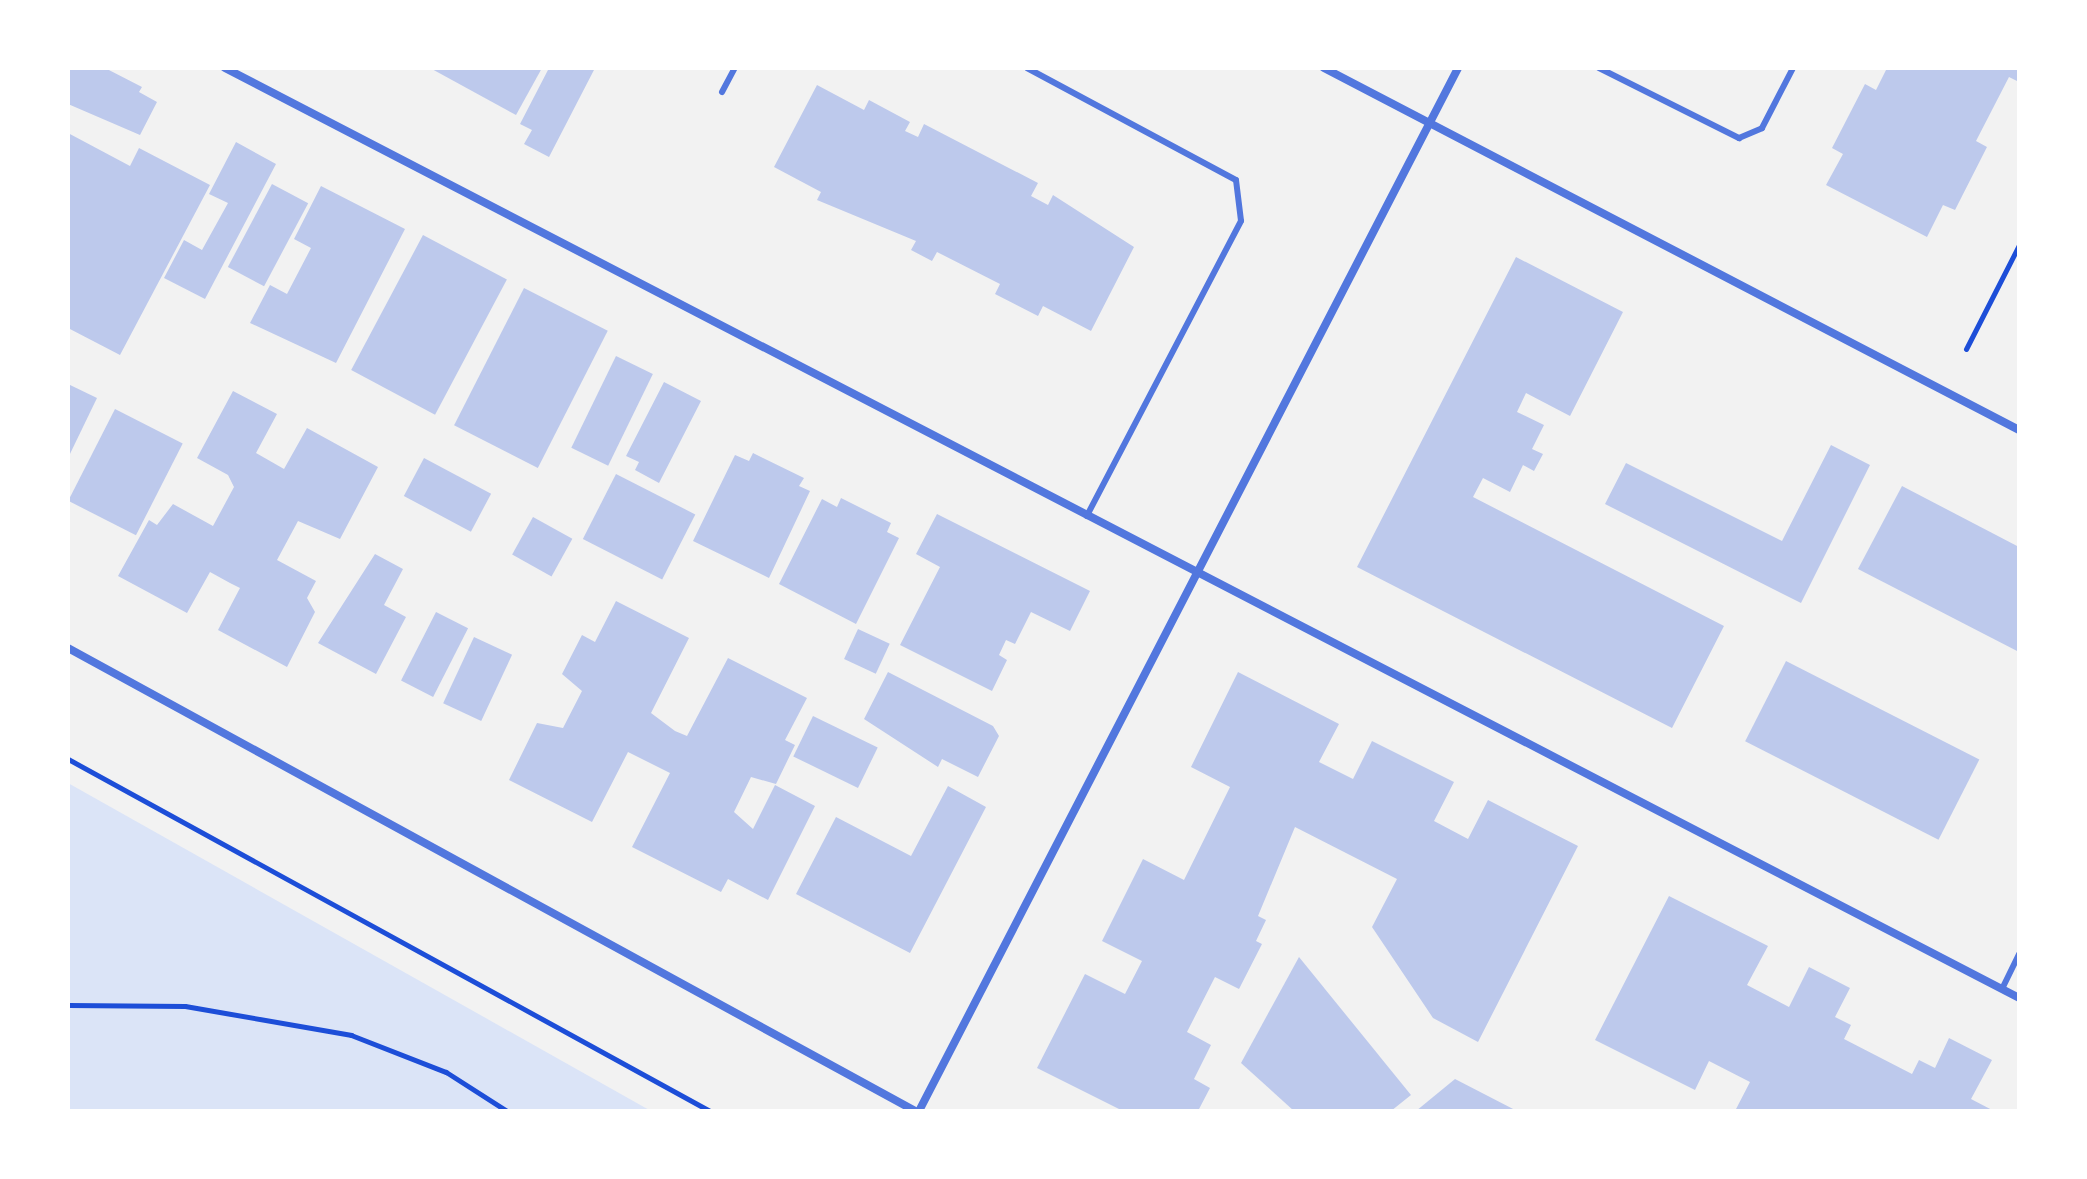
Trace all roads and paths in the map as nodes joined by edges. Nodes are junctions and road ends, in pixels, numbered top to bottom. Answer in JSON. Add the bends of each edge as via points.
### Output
{"nodes":[{"id":1,"x":225,"y":68,"type":"edge"},
{"id":2,"x":735,"y":68,"type":"edge"},
{"id":3,"x":1027,"y":68,"type":"edge"},
{"id":4,"x":1324,"y":68,"type":"edge"},
{"id":5,"x":1458,"y":68,"type":"edge"},
{"id":6,"x":1599,"y":68,"type":"edge"},
{"id":7,"x":1793,"y":68,"type":"edge"},
{"id":8,"x":722,"y":92,"type":"dead end"},
{"id":9,"x":1429,"y":122,"type":"junction"},
{"id":10,"x":2019,"y":245,"type":"edge"},
{"id":11,"x":1966,"y":349,"type":"dead end"},
{"id":12,"x":2019,"y":430,"type":"edge"},
{"id":13,"x":1087,"y":516,"type":"junction"},
{"id":14,"x":1197,"y":573,"type":"junction"},
{"id":15,"x":68,"y":648,"type":"edge"},
{"id":16,"x":68,"y":759,"type":"edge"},
{"id":17,"x":2019,"y":954,"type":"edge"},
{"id":18,"x":2002,"y":989,"type":"junction"},
{"id":19,"x":2019,"y":998,"type":"edge"},
{"id":20,"x":68,"y":1005,"type":"edge"},
{"id":21,"x":507,"y":1111,"type":"edge"},
{"id":22,"x":710,"y":1111,"type":"edge"},
{"id":23,"x":917,"y":1111,"type":"edge"}],
"edges":[{"from":1,"to":13,"type":"street"},
{"from":2,"to":8,"type":"lane"},
{"from":3,"to":13,"type":"lane","via":[[1236,180],[1241,221]]},
{"from":4,"to":9,"type":"street"},
{"from":5,"to":9,"type":"street"},
{"from":6,"to":7,"type":"lane","via":[[1739,138],[1762,128]]},
{"from":9,"to":12,"type":"street"},
{"from":9,"to":14,"type":"street"},
{"from":10,"to":11,"type":"path"},
{"from":13,"to":14,"type":"street"},
{"from":14,"to":18,"type":"street"},
{"from":14,"to":23,"type":"street"},
{"from":15,"to":23,"type":"street"},
{"from":16,"to":22,"type":"path"},
{"from":17,"to":18,"type":"lane"},
{"from":18,"to":19,"type":"street"},
{"from":20,"to":21,"type":"path","via":[[185,1006],[351,1035],[446,1072]]}]}
